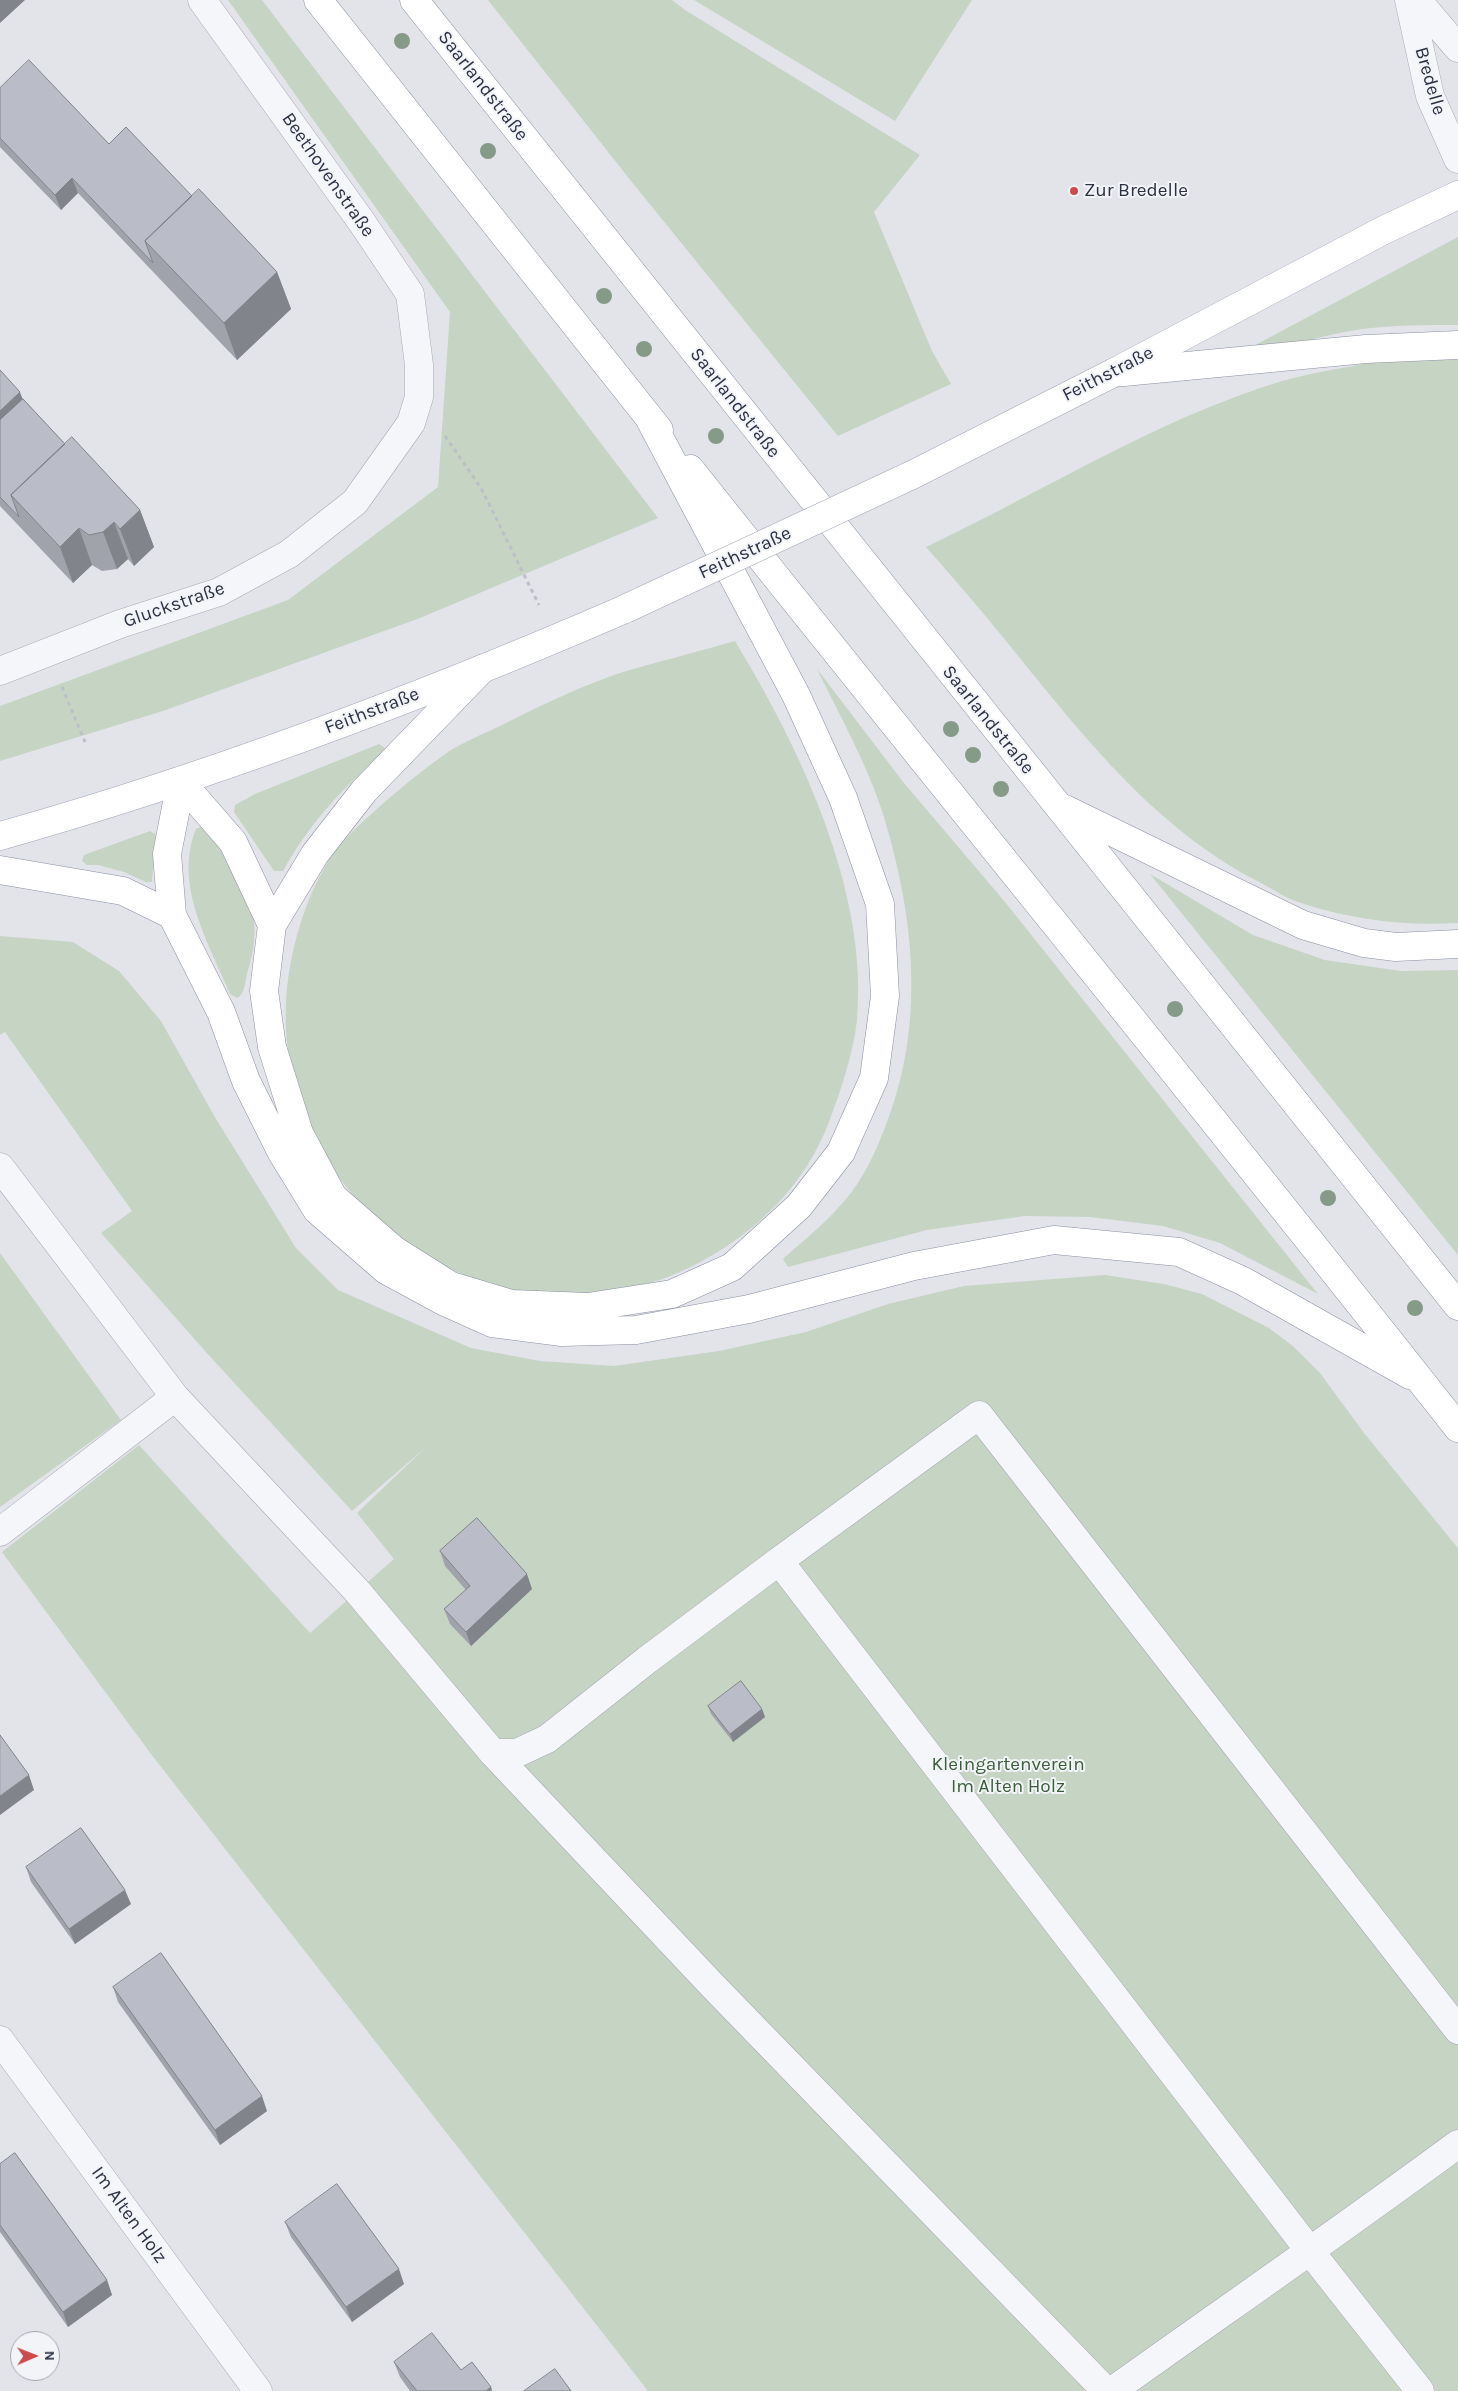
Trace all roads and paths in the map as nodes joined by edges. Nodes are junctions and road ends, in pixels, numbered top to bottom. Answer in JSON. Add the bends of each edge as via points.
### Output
{"nodes":[{"id":1,"x":202,"y":0,"type":"edge"},
{"id":2,"x":318,"y":0,"type":"edge"},
{"id":3,"x":414,"y":0,"type":"edge"},
{"id":4,"x":1409,"y":0,"type":"edge"},
{"id":5,"x":1417,"y":0,"type":"edge"},
{"id":6,"x":1458,"y":48,"type":"edge"},
{"id":7,"x":1458,"y":159,"type":"edge"},
{"id":8,"x":1458,"y":195,"type":"edge"},
{"id":9,"x":1458,"y":345,"type":"edge"},
{"id":10,"x":419,"y":365,"type":"joint"},
{"id":11,"x":1113,"y":372,"type":"junction"},
{"id":12,"x":419,"y":397,"type":"junction"},
{"id":13,"x":648,"y":416,"type":"junction"},
{"id":14,"x":527,"y":579,"type":"dead end"},
{"id":15,"x":47,"y":652,"type":"junction"},
{"id":16,"x":482,"y":669,"type":"junction"},
{"id":17,"x":0,"y":671,"type":"edge"},
{"id":18,"x":85,"y":742,"type":"dead end"},
{"id":19,"x":181,"y":782,"type":"junction"},
{"id":20,"x":1056,"y":806,"type":"junction"},
{"id":21,"x":0,"y":836,"type":"edge"},
{"id":22,"x":0,"y":870,"type":"edge"},
{"id":23,"x":172,"y":915,"type":"junction"},
{"id":24,"x":272,"y":925,"type":"junction"},
{"id":25,"x":1458,"y":944,"type":"edge"},
{"id":26,"x":0,"y":1167,"type":"edge"},
{"id":27,"x":1458,"y":1306,"type":"edge"},
{"id":28,"x":1422,"y":1382,"type":"junction"},
{"id":29,"x":175,"y":1397,"type":"junction"},
{"id":30,"x":1458,"y":1428,"type":"edge"},
{"id":31,"x":0,"y":1532,"type":"edge"},
{"id":32,"x":779,"y":1561,"type":"junction"},
{"id":33,"x":493,"y":1753,"type":"junction"},
{"id":34,"x":1458,"y":2030,"type":"edge"},
{"id":35,"x":0,"y":2040,"type":"edge"},
{"id":36,"x":1458,"y":2144,"type":"edge"},
{"id":37,"x":1309,"y":2250,"type":"junction"},
{"id":38,"x":258,"y":2391,"type":"edge"},
{"id":39,"x":1106,"y":2391,"type":"edge"},
{"id":40,"x":1112,"y":2391,"type":"edge"},
{"id":41,"x":1420,"y":2391,"type":"edge"}],
"edges":[{"from":1,"to":10,"type":"street","name":"Beethovenstraße","via":[[361,220],[410,294]]},
{"from":2,"to":13,"type":"main road"},
{"from":3,"to":20,"type":"main road","name":"Saarlandstraße"},
{"from":4,"to":7,"type":"street","name":"Bredelle","via":[[1430,96]]},
{"from":5,"to":6,"type":"street","name":"Bredelle"},
{"from":8,"to":11,"type":"main road","name":"Feithstraße","via":[[1384,230]]},
{"from":9,"to":11,"type":"main road","via":[[1366,349]]},
{"from":10,"to":12,"type":"street","name":"Gluckstraße"},
{"from":11,"to":16,"type":"main road","name":"Feithstraße","bridge":true,"via":[[914,474],[625,609]]},
{"from":12,"to":14,"type":"path","via":[[481,488]]},
{"from":12,"to":15,"type":"street","name":"Gluckstraße","via":[[411,423],[354,502],[289,554],[219,592]]},
{"from":13,"to":24,"type":"main road","via":[[796,695],[842,798],[880,904],[885,996],[874,1078],[841,1152],[799,1206],[732,1266],[672,1294],[588,1307],[559,1306],[511,1304],[451,1286],[394,1250],[333,1197],[299,1133],[272,1047],[264,991]]},
{"from":13,"to":28,"type":"main road"},
{"from":15,"to":17,"type":"street","name":"Gluckstraße"},
{"from":15,"to":18,"type":"path"},
{"from":16,"to":19,"type":"main road","name":"Feithstraße"},
{"from":16,"to":24,"type":"main road","via":[[364,791],[315,854]]},
{"from":19,"to":21,"type":"main road","name":"Feithstraße"},
{"from":19,"to":23,"type":"main road","via":[[167,854]]},
{"from":19,"to":24,"type":"main road","via":[[233,842]]},
{"from":20,"to":25,"type":"main road","via":[[1303,925],[1364,943],[1396,947]]},
{"from":20,"to":27,"type":"main road","name":"Saarlandstraße"},
{"from":22,"to":23,"type":"main road","via":[[123,891]]},
{"from":23,"to":28,"type":"main road","via":[[221,1012],[246,1081],[282,1153],[317,1210],[386,1270],[443,1302],[492,1323],[562,1332],[636,1330],[748,1309],[914,1266],[1054,1240],[1179,1252],[1243,1281]]},
{"from":26,"to":29,"type":"street"},
{"from":28,"to":30,"type":"main road"},
{"from":29,"to":31,"type":"street"},
{"from":29,"to":33,"type":"street","via":[[357,1591]]},
{"from":32,"to":33,"type":"street","via":[[547,1739],[518,1753]]},
{"from":32,"to":34,"type":"street","via":[[979,1415]]},
{"from":32,"to":37,"type":"street"},
{"from":33,"to":39,"type":"street"},
{"from":35,"to":38,"type":"street","name":"Im Alten Holz"},
{"from":36,"to":37,"type":"street"},
{"from":37,"to":40,"type":"street"},
{"from":37,"to":41,"type":"street"}]}
